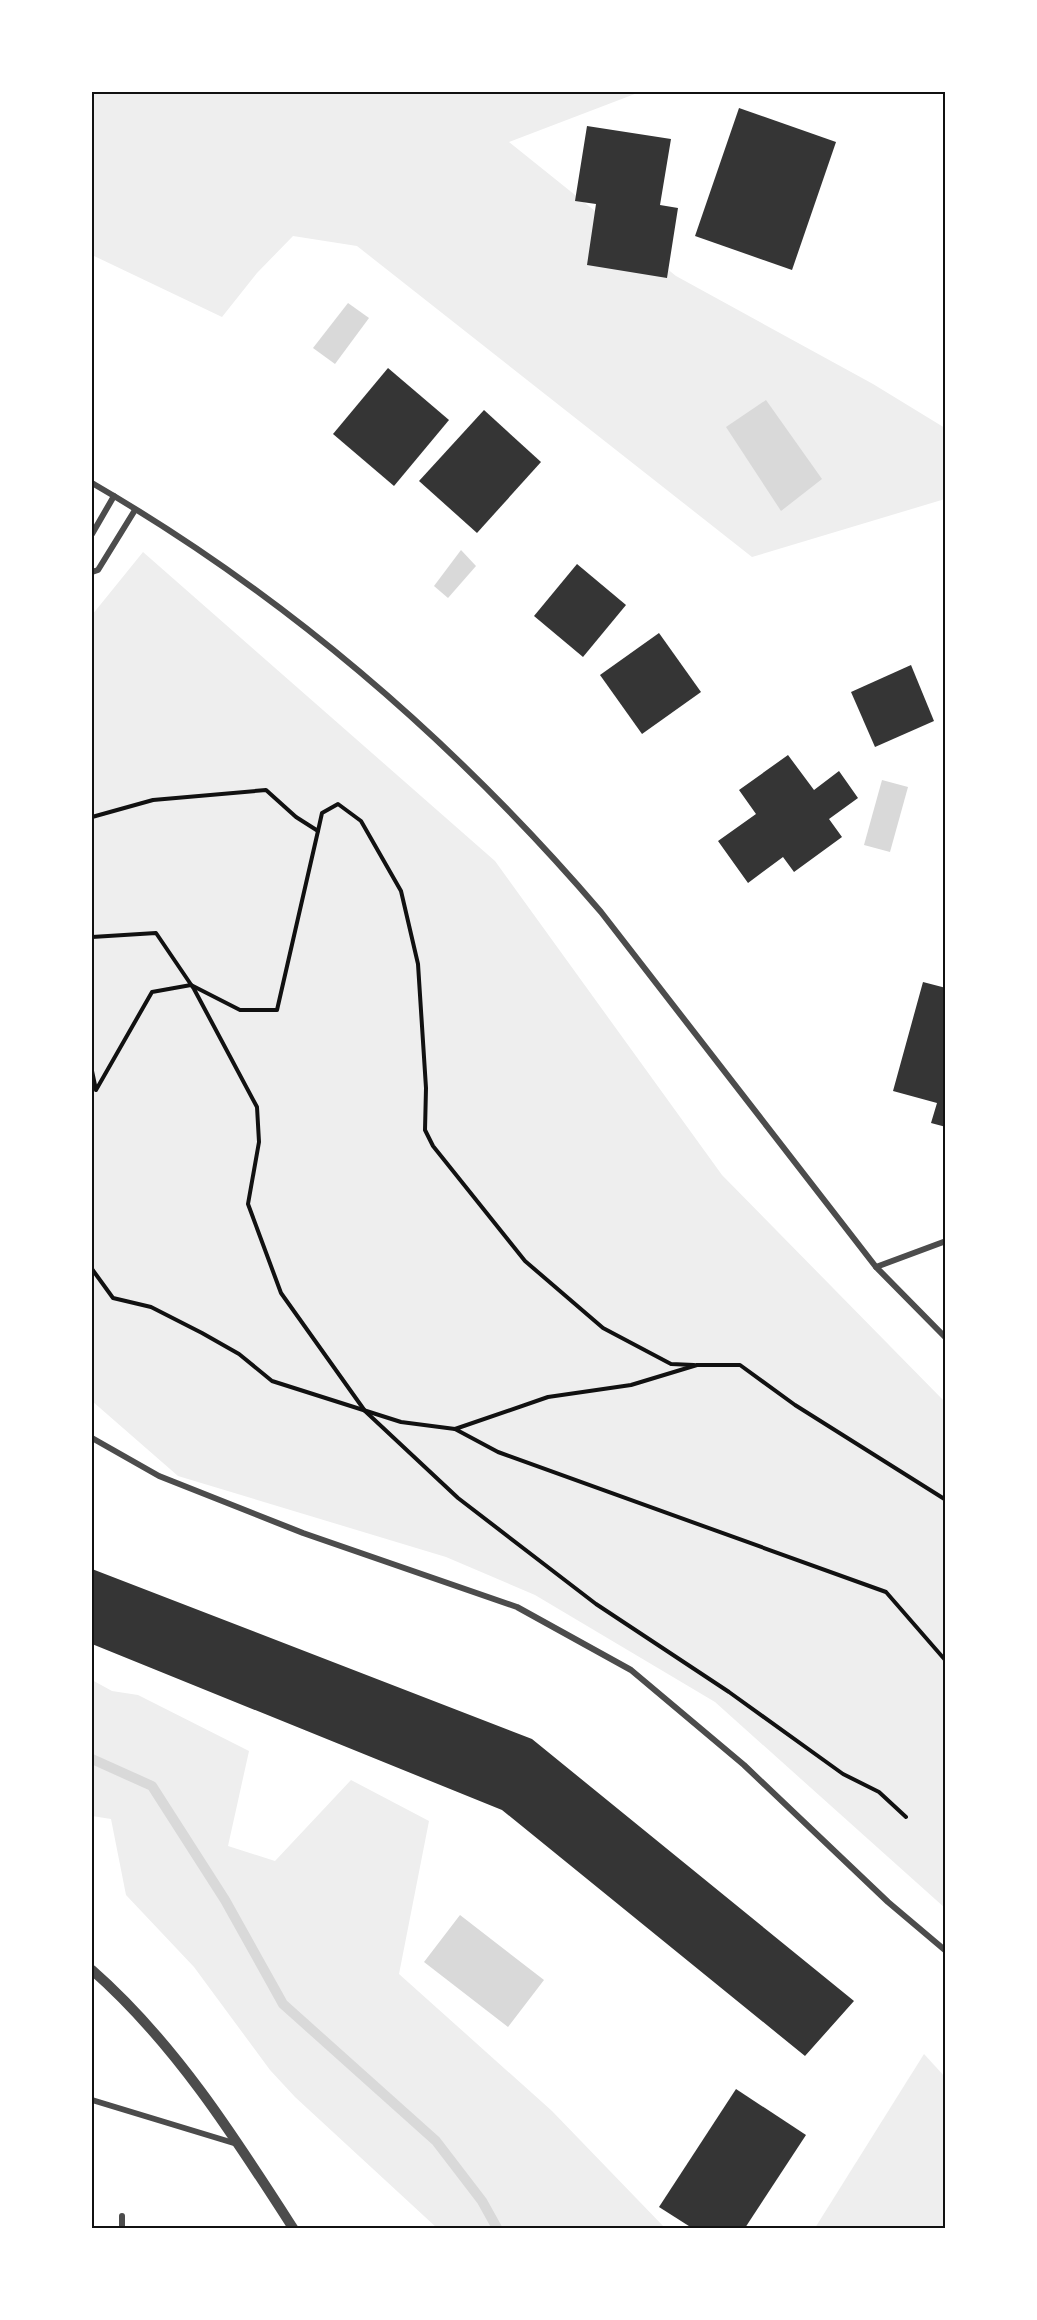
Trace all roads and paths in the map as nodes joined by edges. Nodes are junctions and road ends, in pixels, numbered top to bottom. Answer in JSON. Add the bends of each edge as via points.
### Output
{"nodes":[{"id":1,"x":93,"y":484,"type":"edge"},
{"id":2,"x":92,"y":492,"type":"edge"},
{"id":3,"x":114,"y":496,"type":"junction"},
{"id":4,"x":135,"y":510,"type":"junction"},
{"id":5,"x":92,"y":534,"type":"edge"},
{"id":6,"x":92,"y":572,"type":"edge"},
{"id":7,"x":92,"y":817,"type":"edge"},
{"id":8,"x":318,"y":831,"type":"junction"},
{"id":9,"x":92,"y":937,"type":"edge"},
{"id":10,"x":191,"y":985,"type":"junction"},
{"id":11,"x":92,"y":1071,"type":"edge"},
{"id":12,"x":945,"y":1241,"type":"edge"},
{"id":13,"x":876,"y":1267,"type":"junction"},
{"id":14,"x":92,"y":1269,"type":"edge"},
{"id":15,"x":945,"y":1338,"type":"edge"},
{"id":16,"x":697,"y":1365,"type":"junction"},
{"id":17,"x":365,"y":1411,"type":"junction"},
{"id":18,"x":455,"y":1429,"type":"junction"},
{"id":19,"x":92,"y":1438,"type":"edge"},
{"id":20,"x":945,"y":1500,"type":"edge"},
{"id":21,"x":945,"y":1660,"type":"edge"},
{"id":22,"x":906,"y":1817,"type":"dead end"},
{"id":23,"x":945,"y":1951,"type":"edge"},
{"id":24,"x":92,"y":1970,"type":"edge"},
{"id":25,"x":92,"y":2100,"type":"edge"},
{"id":26,"x":240,"y":2145,"type":"junction"},
{"id":27,"x":122,"y":2216,"type":"dead end"},
{"id":28,"x":122,"y":2229,"type":"edge"},
{"id":29,"x":293,"y":2229,"type":"edge"}],
"edges":[{"from":1,"to":2,"type":"street"},
{"from":1,"to":3,"type":"street"},
{"from":3,"to":4,"type":"street"},
{"from":3,"to":5,"type":"street"},
{"from":4,"to":6,"type":"street","via":[[98,570]]},
{"from":4,"to":13,"type":"street","via":[[240,579],[381,688],[490,790],[602,912]]},
{"from":7,"to":8,"type":"path","via":[[153,800],[266,790]]},
{"from":8,"to":10,"type":"path","via":[[277,1010],[240,1010]]},
{"from":8,"to":16,"type":"path","via":[[322,813],[338,804],[361,821],[401,891],[418,964],[425,1130],[433,1146],[525,1261],[603,1328],[671,1364]]},
{"from":9,"to":10,"type":"path","via":[[156,933]]},
{"from":10,"to":11,"type":"path","via":[[152,992],[96,1090]]},
{"from":10,"to":17,"type":"path","via":[[257,1107],[260,1142],[248,1204],[281,1293]]},
{"from":12,"to":13,"type":"street"},
{"from":13,"to":15,"type":"street"},
{"from":14,"to":17,"type":"path","via":[[113,1298],[150,1307],[202,1333],[239,1354],[272,1381]]},
{"from":16,"to":18,"type":"path","via":[[631,1385],[548,1397]]},
{"from":16,"to":20,"type":"path","via":[[740,1365],[795,1405]]},
{"from":17,"to":18,"type":"path","via":[[400,1422]]},
{"from":17,"to":22,"type":"path","via":[[458,1498],[586,1597],[843,1773],[879,1792]]},
{"from":18,"to":21,"type":"path","via":[[498,1452],[886,1592]]},
{"from":19,"to":23,"type":"street","via":[[159,1476],[303,1533],[517,1607],[632,1670],[744,1765]]},
{"from":24,"to":26,"type":"street","via":[[142,2017]]},
{"from":25,"to":26,"type":"street"},
{"from":26,"to":29,"type":"street"},
{"from":27,"to":28,"type":"street"}]}
